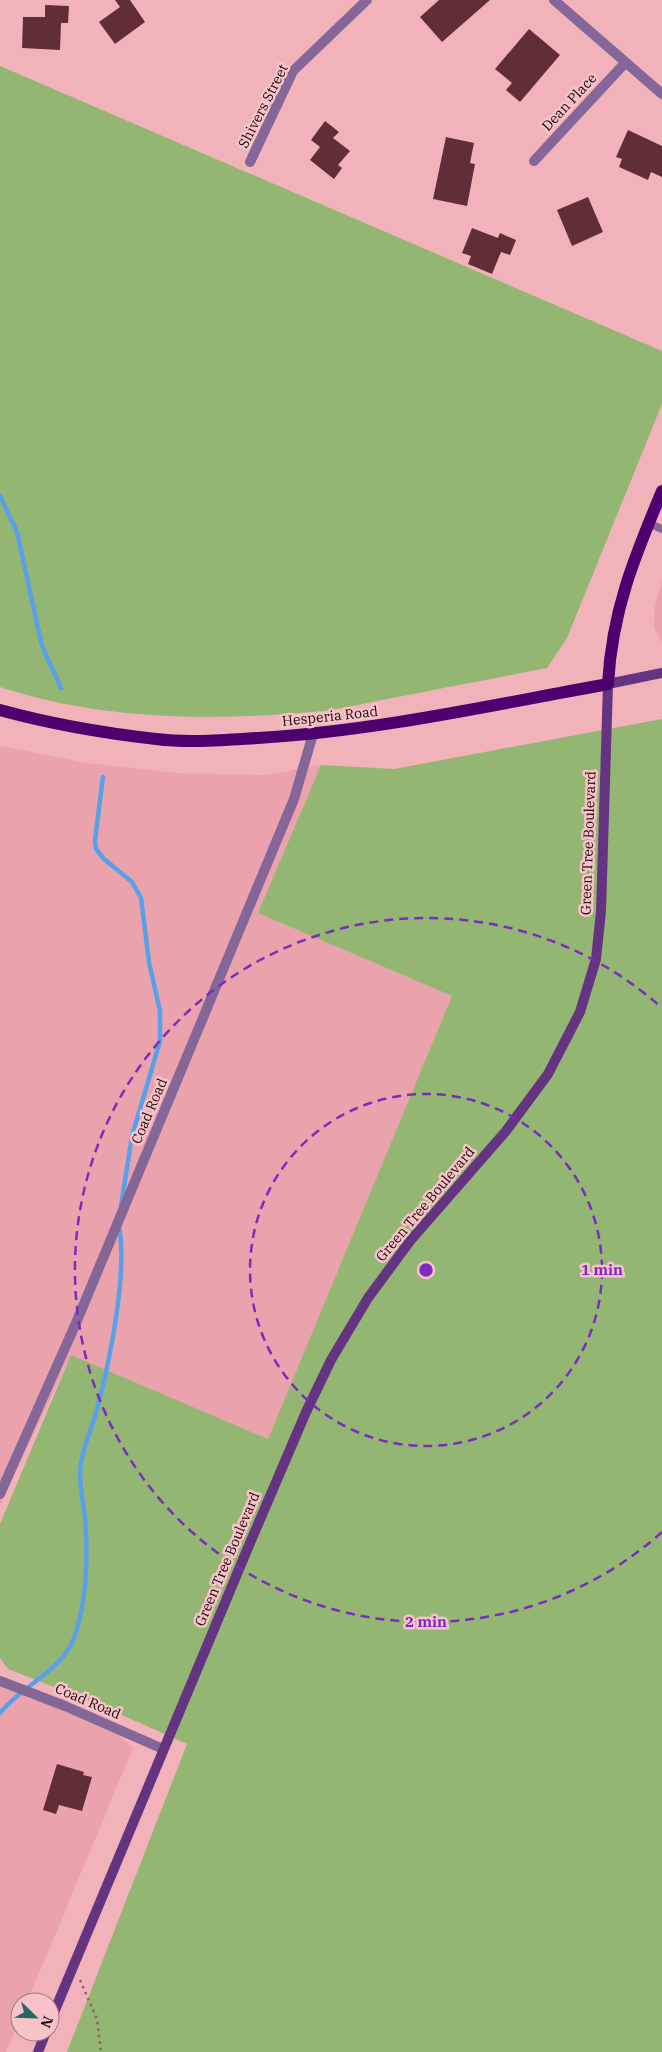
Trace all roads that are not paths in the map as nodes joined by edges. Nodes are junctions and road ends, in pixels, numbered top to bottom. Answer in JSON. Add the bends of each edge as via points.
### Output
{"nodes":[{"id":1,"x":366,"y":0,"type":"edge"},
{"id":2,"x":554,"y":0,"type":"edge"},
{"id":3,"x":625,"y":63,"type":"junction"},
{"id":4,"x":662,"y":94,"type":"edge"},
{"id":5,"x":534,"y":161,"type":"dead end"},
{"id":6,"x":250,"y":162,"type":"dead end"},
{"id":7,"x":662,"y":491,"type":"edge"},
{"id":8,"x":648,"y":523,"type":"junction"},
{"id":9,"x":662,"y":529,"type":"edge"},
{"id":10,"x":662,"y":673,"type":"edge"},
{"id":11,"x":608,"y":684,"type":"junction"},
{"id":12,"x":0,"y":710,"type":"edge"},
{"id":13,"x":313,"y":734,"type":"junction"},
{"id":14,"x":0,"y":1494,"type":"edge"},
{"id":15,"x":0,"y":1681,"type":"edge"},
{"id":16,"x":164,"y":1749,"type":"junction"},
{"id":17,"x":60,"y":1998,"type":"edge"}],
"edges":[{"from":1,"to":6,"type":"street","name":"Shivers Street","via":[[293,72]]},
{"from":2,"to":3,"type":"street"},
{"from":3,"to":4,"type":"street"},
{"from":3,"to":5,"type":"street","name":"Dean Place"},
{"from":7,"to":8,"type":"main road","name":"Green Tree Boulevard"},
{"from":8,"to":9,"type":"lane"},
{"from":8,"to":11,"type":"main road","name":"Green Tree Boulevard","via":[[618,606],[610,648]]},
{"from":10,"to":11,"type":"main road","name":"Hesperia Road"},
{"from":11,"to":13,"type":"main road","name":"Hesperia Road"},
{"from":11,"to":16,"type":"main road","name":"Green Tree Boulevard","via":[[601,911],[596,959],[580,1012],[548,1074],[506,1132],[410,1241],[368,1298],[331,1360]]},
{"from":12,"to":13,"type":"main road","name":"Hesperia Road","via":[[44,722],[157,739],[208,740]]},
{"from":13,"to":14,"type":"street","name":"Coad Road","via":[[290,808],[79,1314]]},
{"from":15,"to":16,"type":"street","name":"Coad Road"},
{"from":16,"to":17,"type":"main road","name":"Green Tree Boulevard"}]}
